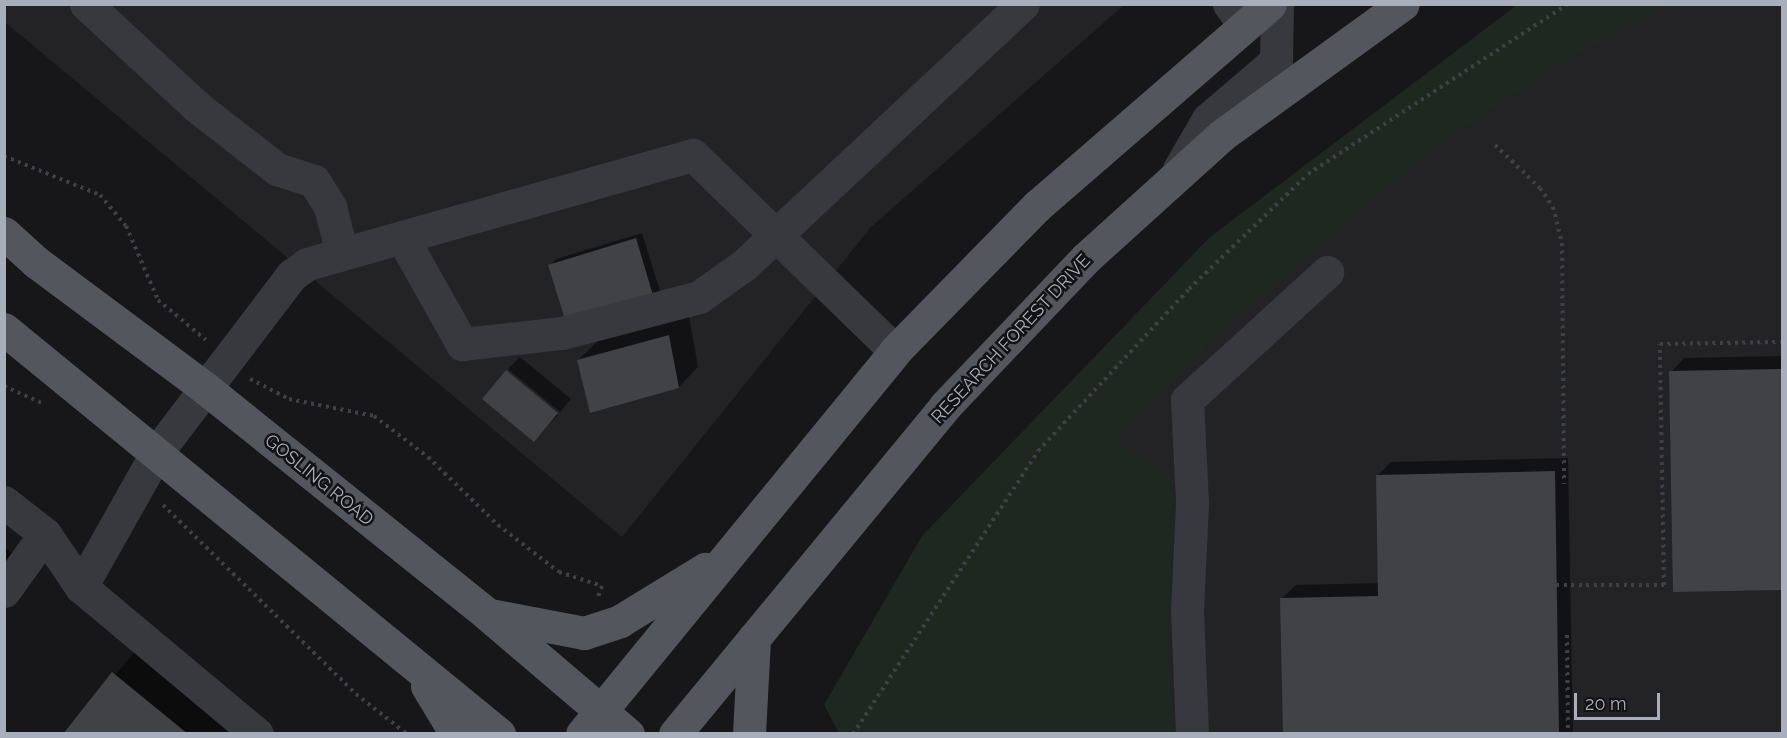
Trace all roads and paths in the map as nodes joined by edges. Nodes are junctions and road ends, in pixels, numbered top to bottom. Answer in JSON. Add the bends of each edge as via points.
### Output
{"nodes":[{"id":1,"x":86,"y":4,"type":"edge"},
{"id":2,"x":1023,"y":4,"type":"edge"},
{"id":3,"x":1270,"y":4,"type":"edge"},
{"id":4,"x":1277,"y":4,"type":"edge"},
{"id":5,"x":1403,"y":4,"type":"edge"},
{"id":6,"x":1568,"y":4,"type":"edge"},
{"id":7,"x":1237,"y":15,"type":"edge"},
{"id":8,"x":1495,"y":145,"type":"dead end"},
{"id":9,"x":4,"y":156,"type":"edge"},
{"id":10,"x":1174,"y":179,"type":"junction"},
{"id":11,"x":4,"y":233,"type":"edge"},
{"id":12,"x":774,"y":234,"type":"junction"},
{"id":13,"x":402,"y":237,"type":"junction"},
{"id":14,"x":342,"y":253,"type":"junction"},
{"id":15,"x":1327,"y":272,"type":"dead end"},
{"id":16,"x":4,"y":328,"type":"edge"},
{"id":17,"x":1782,"y":342,"type":"edge"},
{"id":18,"x":895,"y":351,"type":"junction"},
{"id":19,"x":228,"y":358,"type":"junction"},
{"id":20,"x":4,"y":386,"type":"edge"},
{"id":21,"x":205,"y":388,"type":"junction"},
{"id":22,"x":53,"y":408,"type":"dead end"},
{"id":23,"x":157,"y":452,"type":"junction"},
{"id":24,"x":141,"y":481,"type":"junction"},
{"id":25,"x":1564,"y":484,"type":"dead end"},
{"id":26,"x":4,"y":502,"type":"edge"},
{"id":27,"x":45,"y":534,"type":"junction"},
{"id":28,"x":727,"y":556,"type":"junction"},
{"id":29,"x":1556,"y":585,"type":"dead end"},
{"id":30,"x":81,"y":587,"type":"junction"},
{"id":31,"x":4,"y":591,"type":"edge"},
{"id":32,"x":488,"y":615,"type":"junction"},
{"id":33,"x":584,"y":633,"type":"junction"},
{"id":34,"x":1567,"y":635,"type":"dead end"},
{"id":35,"x":754,"y":638,"type":"junction"},
{"id":36,"x":414,"y":664,"type":"junction"},
{"id":37,"x":591,"y":722,"type":"edge"},
{"id":38,"x":257,"y":734,"type":"edge"},
{"id":39,"x":407,"y":734,"type":"edge"},
{"id":40,"x":456,"y":734,"type":"edge"},
{"id":41,"x":499,"y":734,"type":"edge"},
{"id":42,"x":628,"y":734,"type":"edge"},
{"id":43,"x":675,"y":734,"type":"edge"},
{"id":44,"x":749,"y":734,"type":"edge"},
{"id":45,"x":853,"y":734,"type":"edge"},
{"id":46,"x":1192,"y":734,"type":"edge"},
{"id":47,"x":1568,"y":734,"type":"edge"}],
"edges":[{"from":1,"to":14,"type":"lane","via":[[214,120],[277,169],[314,181],[330,207]]},
{"from":2,"to":12,"type":"lane"},
{"from":3,"to":7,"type":"main road"},
{"from":4,"to":10,"type":"lane","via":[[1276,61],[1208,119]]},
{"from":5,"to":10,"type":"main road","name":"RESEARCH FOREST DRIVE","via":[[1222,135]]},
{"from":6,"to":45,"type":"path","via":[[1308,174],[1189,289],[1038,451]]},
{"from":7,"to":18,"type":"main road","via":[[1037,206]]},
{"from":8,"to":25,"type":"path","via":[[1540,188],[1553,207],[1562,243]]},
{"from":9,"to":19,"type":"path","via":[[100,195],[126,225],[158,300]]},
{"from":10,"to":35,"type":"main road","name":"RESEARCH FOREST DRIVE","via":[[1086,258],[945,406]]},
{"from":11,"to":21,"type":"main road","name":"GOSLING ROAD","via":[[36,262]]},
{"from":12,"to":13,"type":"lane","via":[[693,155]]},
{"from":12,"to":13,"type":"lane","via":[[744,265],[699,297],[562,333],[462,344]]},
{"from":12,"to":18,"type":"lane"},
{"from":13,"to":14,"type":"lane"},
{"from":14,"to":19,"type":"lane","via":[[308,264],[292,275]]},
{"from":15,"to":46,"type":"lane","via":[[1187,400],[1192,502],[1187,610]]},
{"from":16,"to":23,"type":"main road"},
{"from":17,"to":29,"type":"path","via":[[1660,344],[1664,585]]},
{"from":18,"to":28,"type":"main road"},
{"from":19,"to":21,"type":"lane"},
{"from":19,"to":33,"type":"path","via":[[258,386],[289,399],[374,416],[428,457],[498,525],[559,572],[602,586]]},
{"from":20,"to":22,"type":"path"},
{"from":21,"to":23,"type":"lane"},
{"from":21,"to":32,"type":"main road","name":"GOSLING ROAD"},
{"from":23,"to":24,"type":"lane"},
{"from":23,"to":36,"type":"main road"},
{"from":24,"to":30,"type":"lane"},
{"from":24,"to":39,"type":"path","via":[[356,694]]},
{"from":26,"to":27,"type":"lane"},
{"from":27,"to":30,"type":"lane"},
{"from":27,"to":31,"type":"lane"},
{"from":28,"to":33,"type":"main road","via":[[620,621]]},
{"from":28,"to":37,"type":"main road"},
{"from":30,"to":38,"type":"lane"},
{"from":32,"to":33,"type":"main road"},
{"from":32,"to":37,"type":"main road","name":"GOSLING ROAD"},
{"from":34,"to":47,"type":"path"},
{"from":35,"to":43,"type":"main road","name":"RESEARCH FOREST DRIVE"},
{"from":35,"to":44,"type":"main road"},
{"from":36,"to":40,"type":"main road"},
{"from":36,"to":41,"type":"main road"},
{"from":37,"to":42,"type":"main road","name":"GOSLING ROAD"}]}
